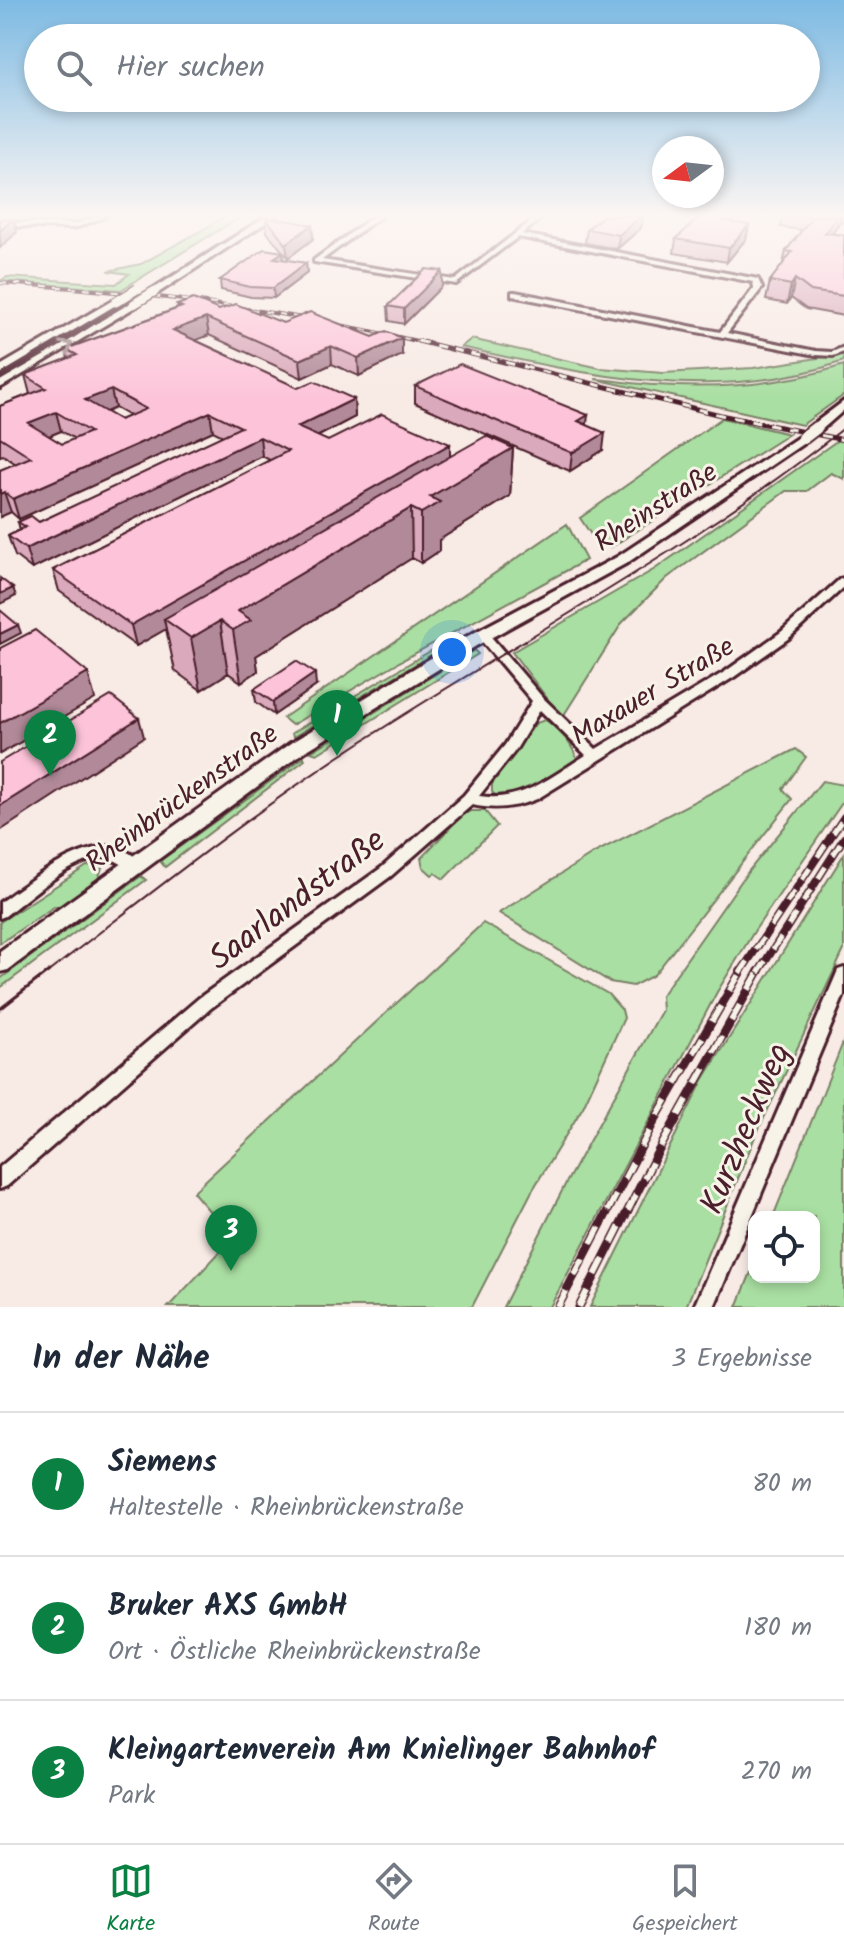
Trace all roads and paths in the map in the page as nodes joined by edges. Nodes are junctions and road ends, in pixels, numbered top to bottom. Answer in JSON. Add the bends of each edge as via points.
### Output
{"nodes":[{"id":1,"x":156,"y":277,"type":"edge"},
{"id":2,"x":177,"y":277,"type":"edge"},
{"id":3,"x":418,"y":277,"type":"edge"},
{"id":4,"x":464,"y":277,"type":"edge"},
{"id":5,"x":740,"y":277,"type":"edge"},
{"id":6,"x":515,"y":294,"type":"dead end"},
{"id":7,"x":722,"y":335,"type":"junction"},
{"id":8,"x":844,"y":349,"type":"edge"},
{"id":9,"x":0,"y":371,"type":"edge"},
{"id":10,"x":0,"y":385,"type":"edge"},
{"id":11,"x":844,"y":404,"type":"edge"},
{"id":12,"x":844,"y":581,"type":"edge"},
{"id":13,"x":483,"y":635,"type":"junction"},
{"id":14,"x":539,"y":701,"type":"junction"},
{"id":15,"x":594,"y":755,"type":"junction"},
{"id":16,"x":469,"y":799,"type":"junction"},
{"id":17,"x":134,"y":864,"type":"junction"},
{"id":18,"x":0,"y":911,"type":"edge"},
{"id":19,"x":0,"y":963,"type":"edge"},
{"id":20,"x":844,"y":975,"type":"edge"},
{"id":21,"x":0,"y":1179,"type":"edge"},
{"id":22,"x":704,"y":1307,"type":"edge"}],
"edges":[{"from":1,"to":9,"type":"main road","bridge":true},
{"from":10,"to":2,"type":"main road","one_way":true,"bridge":true},
{"from":3,"to":4,"type":"street","via":[[450,282]]},
{"from":5,"to":7,"type":"street","via":[[756,280],[758,288]]},
{"from":6,"to":7,"type":"street"},
{"from":7,"to":8,"type":"street","via":[[822,354]]},
{"from":11,"to":13,"type":"main road","name":"Rheinstraße","bridge":true,"via":[[803,438],[622,560]]},
{"from":12,"to":15,"type":"street","name":"Maxauer Straße","via":[[760,654]]},
{"from":13,"to":14,"type":"street"},
{"from":13,"to":17,"type":"main road","name":"Rheinbrückenstraße","via":[[298,747]]},
{"from":14,"to":15,"type":"street"},
{"from":14,"to":16,"type":"street","name":"Saarlandstraße"},
{"from":15,"to":16,"type":"street","name":"Maxauer Straße","via":[[515,803],[496,806]]},
{"from":16,"to":21,"type":"street","name":"Saarlandstraße","via":[[386,872],[205,1003]]},
{"from":17,"to":18,"type":"street","via":[[116,853],[87,855]]},
{"from":17,"to":19,"type":"main road","name":"Rheinbrückenstraße"},
{"from":20,"to":22,"type":"street","name":"Kurzheckweg"}]}
